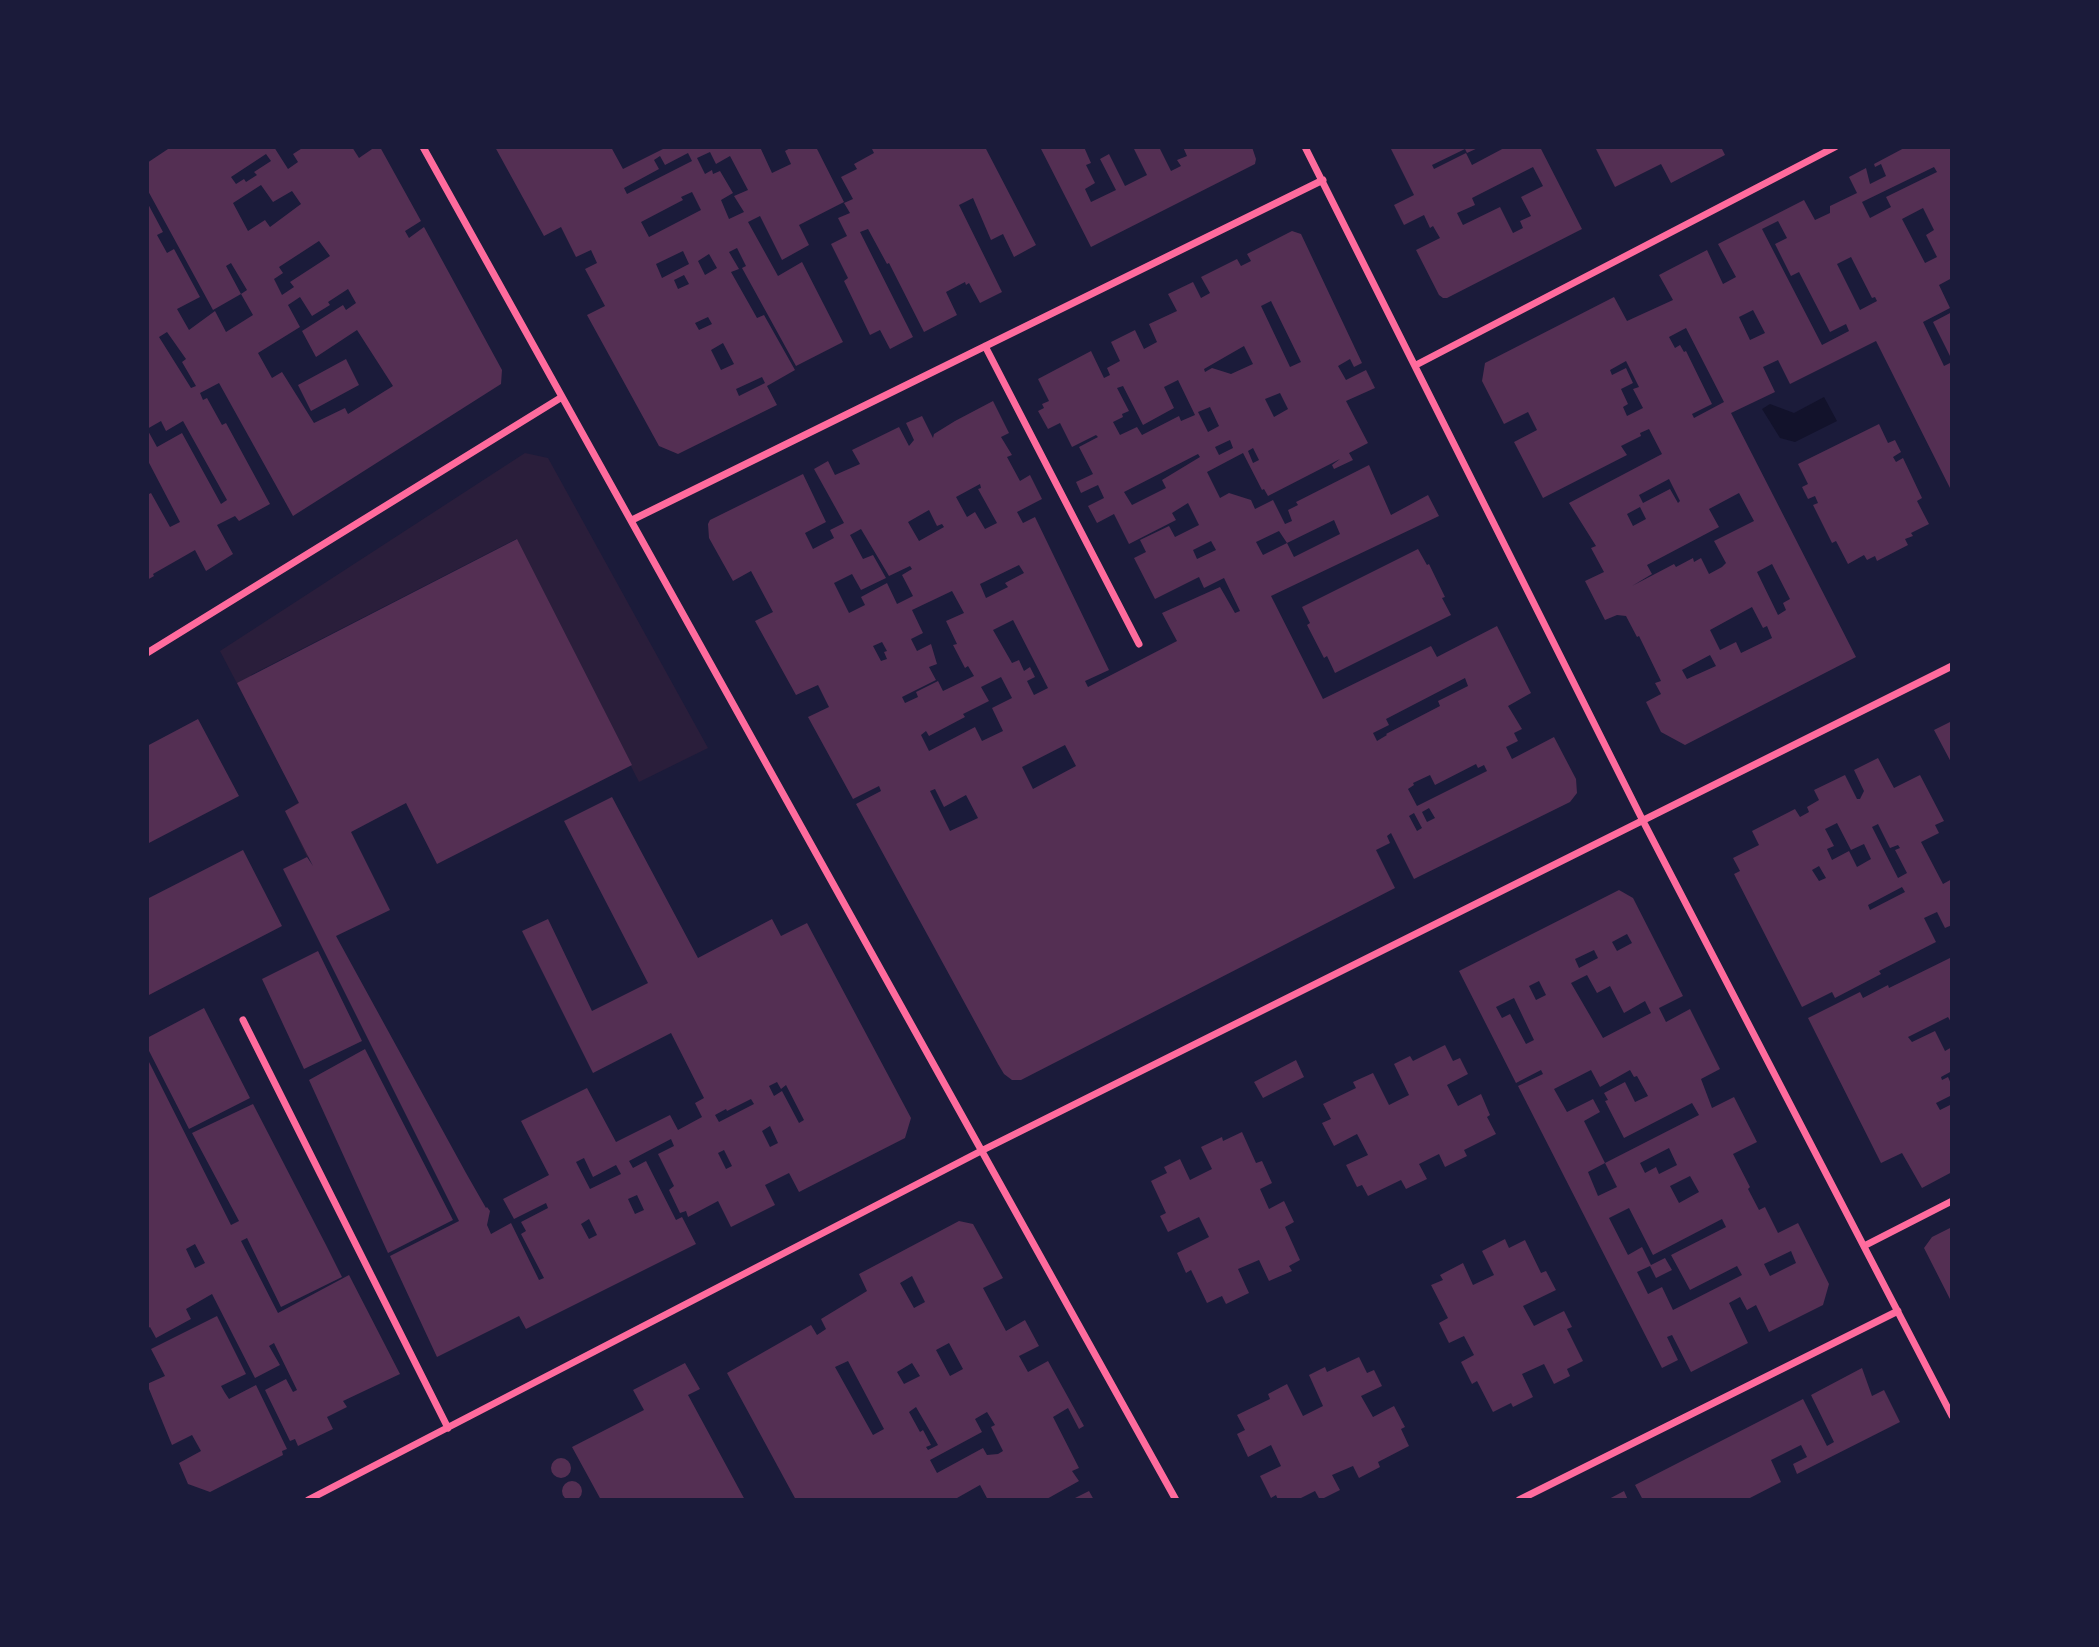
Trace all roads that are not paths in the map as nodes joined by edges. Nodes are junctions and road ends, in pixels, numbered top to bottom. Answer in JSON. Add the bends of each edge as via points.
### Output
{"nodes":[{"id":1,"x":423,"y":147,"type":"edge"},
{"id":2,"x":1305,"y":147,"type":"edge"},
{"id":3,"x":1835,"y":147,"type":"edge"},
{"id":4,"x":1323,"y":180,"type":"junction"},
{"id":5,"x":985,"y":346,"type":"junction"},
{"id":6,"x":1416,"y":365,"type":"junction"},
{"id":7,"x":562,"y":397,"type":"junction"},
{"id":8,"x":632,"y":520,"type":"junction"},
{"id":9,"x":1139,"y":643,"type":"dead end"},
{"id":10,"x":147,"y":653,"type":"edge"},
{"id":11,"x":1952,"y":666,"type":"edge"},
{"id":12,"x":1643,"y":821,"type":"junction"},
{"id":13,"x":243,"y":1020,"type":"dead end"},
{"id":14,"x":981,"y":1151,"type":"junction"},
{"id":15,"x":1952,"y":1201,"type":"edge"},
{"id":16,"x":1864,"y":1246,"type":"junction"},
{"id":17,"x":1898,"y":1311,"type":"junction"},
{"id":18,"x":1952,"y":1416,"type":"edge"},
{"id":19,"x":448,"y":1428,"type":"junction"},
{"id":20,"x":308,"y":1500,"type":"edge"},
{"id":21,"x":1175,"y":1500,"type":"edge"},
{"id":22,"x":1519,"y":1500,"type":"edge"}],
"edges":[{"from":1,"to":7,"type":"street"},
{"from":2,"to":4,"type":"street"},
{"from":3,"to":6,"type":"street"},
{"from":4,"to":5,"type":"street"},
{"from":4,"to":6,"type":"street"},
{"from":5,"to":8,"type":"street"},
{"from":5,"to":9,"type":"street"},
{"from":6,"to":12,"type":"street"},
{"from":7,"to":8,"type":"street"},
{"from":7,"to":10,"type":"street"},
{"from":8,"to":14,"type":"street"},
{"from":11,"to":12,"type":"street"},
{"from":12,"to":14,"type":"street"},
{"from":12,"to":16,"type":"street"},
{"from":13,"to":19,"type":"street"},
{"from":14,"to":19,"type":"street"},
{"from":14,"to":21,"type":"street"},
{"from":15,"to":16,"type":"street"},
{"from":16,"to":17,"type":"street"},
{"from":17,"to":18,"type":"street"},
{"from":17,"to":22,"type":"street"},
{"from":19,"to":20,"type":"street"}]}
